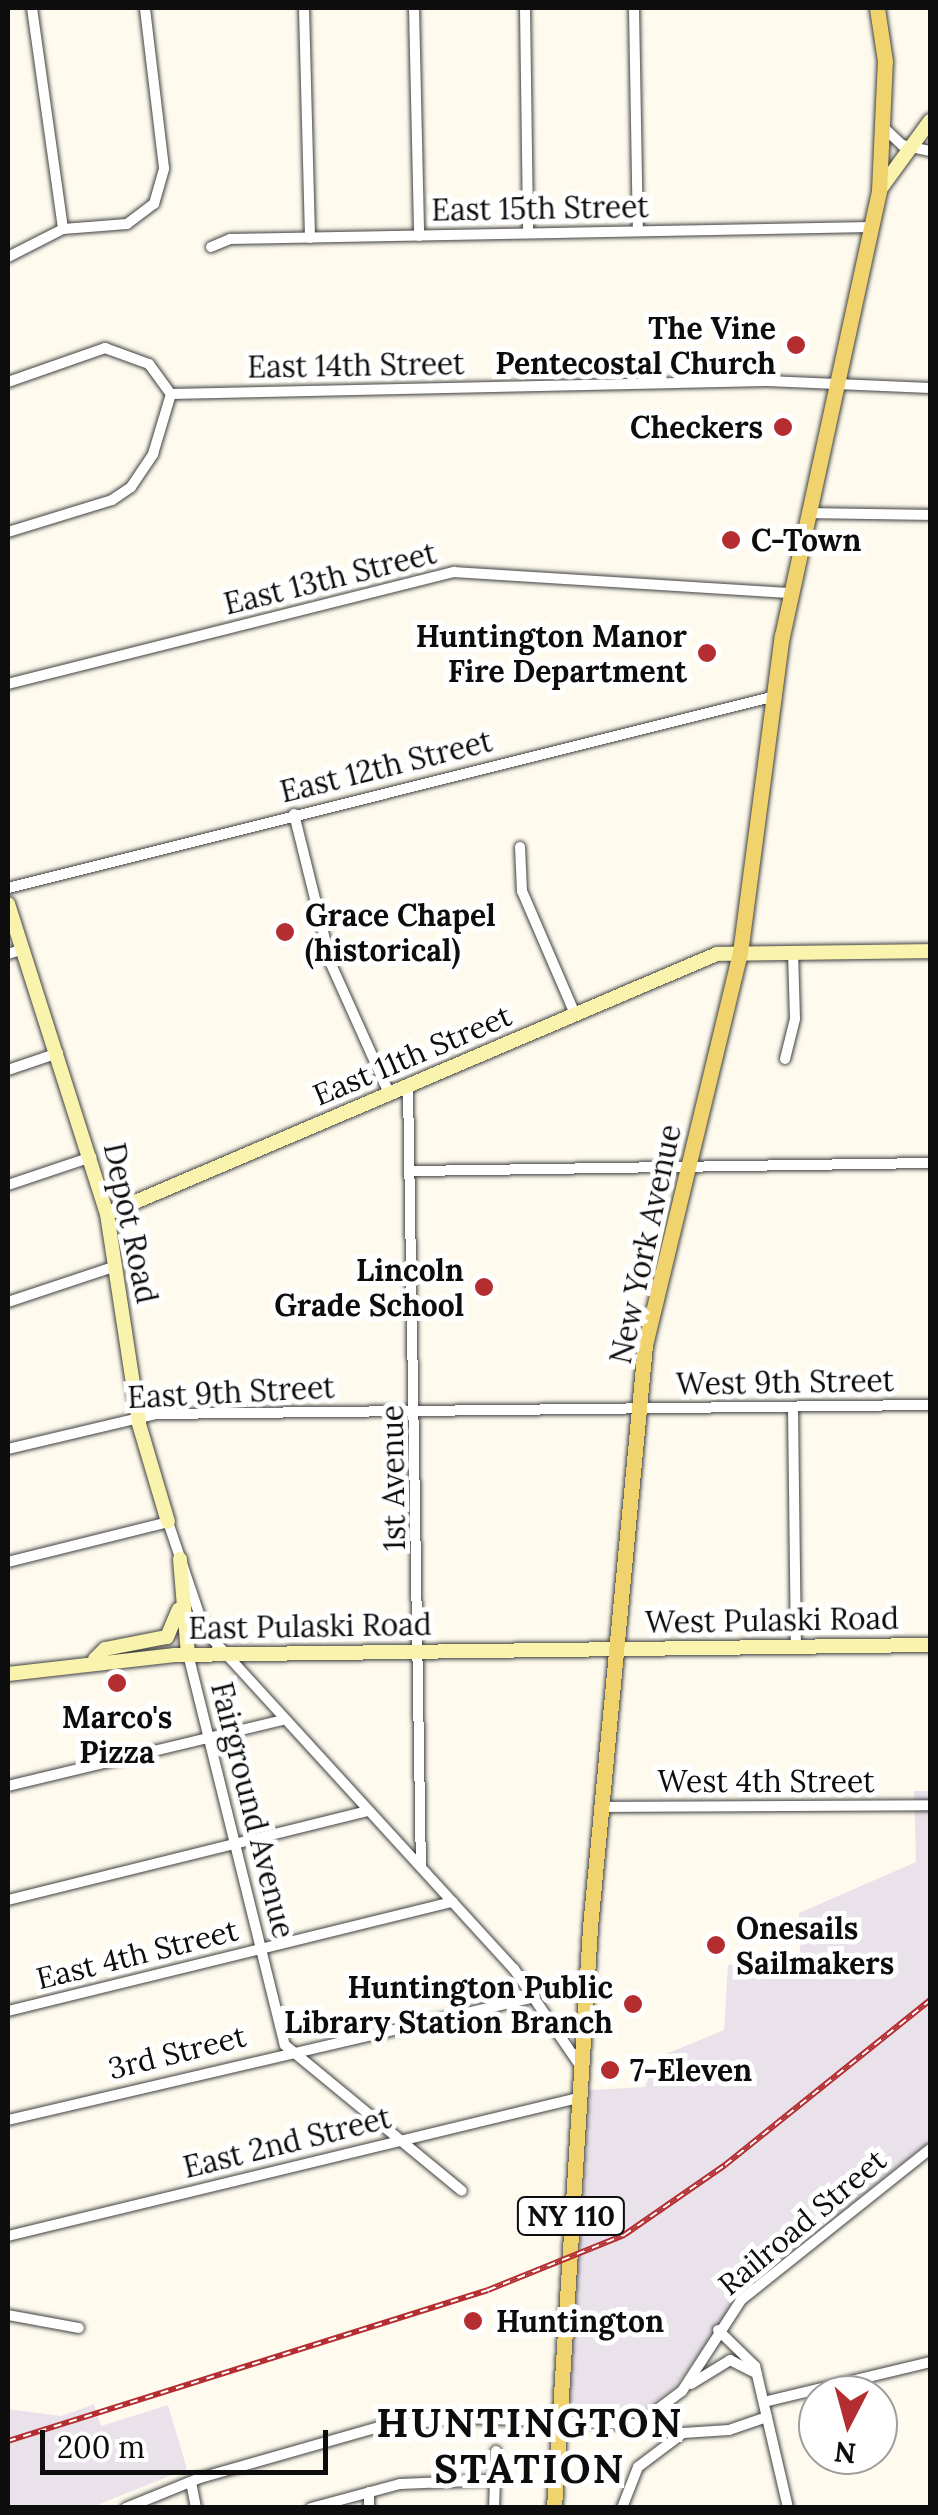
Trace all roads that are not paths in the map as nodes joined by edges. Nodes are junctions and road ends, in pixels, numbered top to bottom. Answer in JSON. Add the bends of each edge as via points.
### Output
{"nodes":[{"id":1,"x":32,"y":8,"type":"edge"},
{"id":2,"x":145,"y":8,"type":"edge"},
{"id":3,"x":304,"y":8,"type":"edge"},
{"id":4,"x":414,"y":8,"type":"edge"},
{"id":5,"x":525,"y":8,"type":"edge"},
{"id":6,"x":634,"y":8,"type":"edge"},
{"id":7,"x":877,"y":8,"type":"edge"},
{"id":8,"x":930,"y":121,"type":"edge"},
{"id":9,"x":884,"y":128,"type":"junction"},
{"id":10,"x":911,"y":148,"type":"junction"},
{"id":11,"x":930,"y":151,"type":"edge"},
{"id":12,"x":879,"y":191,"type":"junction"},
{"id":13,"x":871,"y":227,"type":"junction"},
{"id":14,"x":63,"y":229,"type":"junction"},
{"id":15,"x":638,"y":230,"type":"junction"},
{"id":16,"x":528,"y":232,"type":"junction"},
{"id":17,"x":418,"y":236,"type":"junction"},
{"id":18,"x":310,"y":238,"type":"junction"},
{"id":19,"x":211,"y":247,"type":"dead end"},
{"id":20,"x":8,"y":258,"type":"edge"},
{"id":21,"x":8,"y":382,"type":"edge"},
{"id":22,"x":837,"y":384,"type":"junction"},
{"id":23,"x":930,"y":388,"type":"edge"},
{"id":24,"x":172,"y":394,"type":"junction"},
{"id":25,"x":808,"y":513,"type":"junction"},
{"id":26,"x":930,"y":515,"type":"edge"},
{"id":27,"x":8,"y":532,"type":"edge"},
{"id":28,"x":791,"y":593,"type":"junction"},
{"id":29,"x":8,"y":684,"type":"edge"},
{"id":30,"x":776,"y":696,"type":"junction"},
{"id":31,"x":294,"y":814,"type":"junction"},
{"id":32,"x":520,"y":847,"type":"dead end"},
{"id":33,"x":8,"y":888,"type":"edge"},
{"id":34,"x":8,"y":904,"type":"edge"},
{"id":35,"x":930,"y":951,"type":"edge"},
{"id":36,"x":15,"y":952,"type":"edge"},
{"id":37,"x":740,"y":952,"type":"junction"},
{"id":38,"x":793,"y":953,"type":"junction"},
{"id":39,"x":575,"y":1014,"type":"junction"},
{"id":40,"x":58,"y":1054,"type":"junction"},
{"id":41,"x":785,"y":1059,"type":"dead end"},
{"id":42,"x":8,"y":1070,"type":"edge"},
{"id":43,"x":408,"y":1088,"type":"junction"},
{"id":44,"x":390,"y":1095,"type":"junction"},
{"id":45,"x":91,"y":1157,"type":"junction"},
{"id":46,"x":930,"y":1163,"type":"edge"},
{"id":47,"x":689,"y":1166,"type":"junction"},
{"id":48,"x":414,"y":1171,"type":"junction"},
{"id":49,"x":8,"y":1186,"type":"edge"},
{"id":50,"x":108,"y":1214,"type":"junction"},
{"id":51,"x":116,"y":1266,"type":"junction"},
{"id":52,"x":8,"y":1302,"type":"edge"},
{"id":53,"x":930,"y":1405,"type":"edge"},
{"id":54,"x":794,"y":1407,"type":"junction"},
{"id":55,"x":640,"y":1408,"type":"junction"},
{"id":56,"x":416,"y":1410,"type":"junction"},
{"id":57,"x":138,"y":1418,"type":"junction"},
{"id":58,"x":8,"y":1449,"type":"edge"},
{"id":59,"x":168,"y":1522,"type":"junction"},
{"id":60,"x":180,"y":1559,"type":"junction"},
{"id":61,"x":8,"y":1562,"type":"edge"},
{"id":62,"x":180,"y":1609,"type":"junction"},
{"id":63,"x":930,"y":1645,"type":"edge"},
{"id":64,"x":796,"y":1647,"type":"junction"},
{"id":65,"x":615,"y":1649,"type":"junction"},
{"id":66,"x":224,"y":1653,"type":"junction"},
{"id":67,"x":419,"y":1653,"type":"junction"},
{"id":68,"x":188,"y":1654,"type":"junction"},
{"id":69,"x":95,"y":1659,"type":"junction"},
{"id":70,"x":8,"y":1674,"type":"edge"},
{"id":71,"x":282,"y":1720,"type":"junction"},
{"id":72,"x":210,"y":1737,"type":"junction"},
{"id":73,"x":8,"y":1786,"type":"edge"},
{"id":74,"x":930,"y":1805,"type":"edge"},
{"id":75,"x":601,"y":1807,"type":"junction"},
{"id":76,"x":368,"y":1811,"type":"junction"},
{"id":77,"x":236,"y":1843,"type":"junction"},
{"id":78,"x":421,"y":1868,"type":"junction"},
{"id":79,"x":8,"y":1900,"type":"edge"},
{"id":80,"x":454,"y":1902,"type":"junction"},
{"id":81,"x":262,"y":1949,"type":"junction"},
{"id":82,"x":535,"y":1996,"type":"junction"},
{"id":83,"x":8,"y":2011,"type":"edge"},
{"id":84,"x":291,"y":2054,"type":"junction"},
{"id":85,"x":581,"y":2067,"type":"junction"},
{"id":86,"x":578,"y":2098,"type":"junction"},
{"id":87,"x":8,"y":2120,"type":"edge"},
{"id":88,"x":400,"y":2140,"type":"junction"},
{"id":89,"x":930,"y":2149,"type":"edge"},
{"id":90,"x":462,"y":2191,"type":"dead end"},
{"id":91,"x":8,"y":2236,"type":"edge"},
{"id":92,"x":8,"y":2315,"type":"edge"},
{"id":93,"x":79,"y":2328,"type":"dead end"},
{"id":94,"x":718,"y":2330,"type":"junction"},
{"id":95,"x":930,"y":2362,"type":"edge"},
{"id":96,"x":758,"y":2374,"type":"junction"},
{"id":97,"x":682,"y":2390,"type":"junction"},
{"id":98,"x":764,"y":2402,"type":"junction"},
{"id":99,"x":767,"y":2417,"type":"junction"},
{"id":100,"x":557,"y":2424,"type":"junction"},
{"id":101,"x":496,"y":2451,"type":"dead end"},
{"id":102,"x":495,"y":2480,"type":"junction"},
{"id":103,"x":191,"y":2482,"type":"junction"},
{"id":104,"x":369,"y":2492,"type":"junction"},
{"id":105,"x":126,"y":2508,"type":"edge"},
{"id":106,"x":196,"y":2508,"type":"edge"},
{"id":107,"x":311,"y":2508,"type":"edge"},
{"id":108,"x":369,"y":2508,"type":"edge"},
{"id":109,"x":494,"y":2508,"type":"edge"},
{"id":110,"x":554,"y":2508,"type":"edge"},
{"id":111,"x":622,"y":2508,"type":"edge"},
{"id":112,"x":788,"y":2508,"type":"edge"}],
"edges":[{"from":1,"to":14,"type":"street"},
{"from":2,"to":14,"type":"street","via":[[162,188],[148,211],[127,224]]},
{"from":3,"to":18,"type":"street"},
{"from":4,"to":17,"type":"street"},
{"from":5,"to":16,"type":"street"},
{"from":6,"to":15,"type":"street"},
{"from":7,"to":9,"type":"main road","name":"New York Avenue","number":"NY 110"},
{"from":8,"to":10,"type":"street"},
{"from":9,"to":10,"type":"street"},
{"from":9,"to":12,"type":"main road","name":"New York Avenue","number":"NY 110"},
{"from":10,"to":11,"type":"street"},
{"from":10,"to":12,"type":"street"},
{"from":12,"to":13,"type":"main road","name":"New York Avenue","number":"NY 110"},
{"from":13,"to":15,"type":"street","name":"East 15th Street"},
{"from":13,"to":22,"type":"main road","name":"New York Avenue","number":"NY 110"},
{"from":14,"to":20,"type":"street"},
{"from":15,"to":16,"type":"street","name":"East 15th Street"},
{"from":16,"to":17,"type":"street","name":"East 15th Street"},
{"from":17,"to":18,"type":"street","name":"East 15th Street"},
{"from":18,"to":19,"type":"street","name":"East 15th Street","via":[[230,239]]},
{"from":21,"to":24,"type":"street","via":[[105,348],[149,364]]},
{"from":22,"to":23,"type":"street","name":"East 14th Street"},
{"from":22,"to":24,"type":"street","name":"East 14th Street"},
{"from":22,"to":25,"type":"main road","name":"New York Avenue","number":"NY 110"},
{"from":24,"to":27,"type":"street","via":[[153,454],[131,487],[112,500]]},
{"from":25,"to":26,"type":"street"},
{"from":25,"to":28,"type":"main road","name":"New York Avenue","number":"NY 110"},
{"from":28,"to":29,"type":"street","name":"East 13th Street","via":[[454,572]]},
{"from":28,"to":30,"type":"main road","name":"New York Avenue","number":"NY 110"},
{"from":30,"to":31,"type":"street","name":"East 12th Street"},
{"from":30,"to":37,"type":"main road","name":"New York Avenue","number":"NY 110"},
{"from":31,"to":33,"type":"street","name":"East 12th Street"},
{"from":31,"to":44,"type":"street","via":[[331,964]]},
{"from":32,"to":39,"type":"street","via":[[522,892]]},
{"from":34,"to":36,"type":"street","name":"Depot Road"},
{"from":35,"to":38,"type":"street","name":"East 11th Street"},
{"from":36,"to":40,"type":"street","name":"Depot Road"},
{"from":37,"to":38,"type":"street","name":"East 11th Street"},
{"from":37,"to":39,"type":"street","name":"East 11th Street","via":[[718,954]]},
{"from":37,"to":47,"type":"main road","name":"New York Avenue","number":"NY 110"},
{"from":38,"to":41,"type":"street","via":[[795,1019]]},
{"from":39,"to":43,"type":"street","name":"East 11th Street"},
{"from":40,"to":42,"type":"street"},
{"from":40,"to":45,"type":"street","name":"Depot Road"},
{"from":43,"to":44,"type":"street","name":"East 11th Street"},
{"from":43,"to":48,"type":"street","name":"1st Avenue"},
{"from":44,"to":50,"type":"street","name":"East 11th Street"},
{"from":45,"to":49,"type":"street"},
{"from":45,"to":50,"type":"street","name":"Depot Road"},
{"from":46,"to":47,"type":"street"},
{"from":47,"to":48,"type":"street"},
{"from":47,"to":55,"type":"main road","name":"New York Avenue","number":"NY 110","via":[[645,1344]]},
{"from":48,"to":56,"type":"street","name":"1st Avenue"},
{"from":50,"to":51,"type":"street","name":"Depot Road"},
{"from":51,"to":52,"type":"street"},
{"from":51,"to":57,"type":"street","name":"Depot Road"},
{"from":53,"to":54,"type":"street","name":"West 9th Street"},
{"from":54,"to":55,"type":"street","name":"West 9th Street"},
{"from":54,"to":64,"type":"street"},
{"from":55,"to":56,"type":"street","name":"East 9th Street"},
{"from":55,"to":65,"type":"main road","name":"New York Avenue","number":"NY 110"},
{"from":56,"to":57,"type":"street","name":"East 9th Street"},
{"from":56,"to":67,"type":"street","name":"1st Avenue"},
{"from":57,"to":58,"type":"street","name":"East 9th Street"},
{"from":57,"to":59,"type":"street","name":"Depot Road"},
{"from":59,"to":60,"type":"street","name":"Depot Road"},
{"from":59,"to":61,"type":"street"},
{"from":60,"to":62,"type":"street","name":"Depot Road"},
{"from":60,"to":66,"type":"street","name":"Depot Road","via":[[206,1631]]},
{"from":62,"to":68,"type":"street","name":"Depot Road"},
{"from":62,"to":69,"type":"street","via":[[167,1637],[105,1648]]},
{"from":63,"to":64,"type":"street","name":"West Pulaski Road"},
{"from":64,"to":65,"type":"street","name":"West Pulaski Road"},
{"from":65,"to":67,"type":"street","name":"East Pulaski Road"},
{"from":65,"to":75,"type":"main road","name":"New York Avenue","number":"NY 110"},
{"from":66,"to":67,"type":"street","name":"East Pulaski Road"},
{"from":66,"to":68,"type":"street","name":"East Pulaski Road"},
{"from":66,"to":71,"type":"street","name":"Depot Road"},
{"from":67,"to":78,"type":"street","name":"1st Avenue"},
{"from":68,"to":69,"type":"street","name":"East Pulaski Road"},
{"from":68,"to":72,"type":"street","name":"Fairground Avenue"},
{"from":69,"to":70,"type":"street","name":"East Pulaski Road"},
{"from":71,"to":72,"type":"street"},
{"from":71,"to":76,"type":"street","name":"Depot Road"},
{"from":72,"to":73,"type":"street"},
{"from":72,"to":77,"type":"street","name":"Fairground Avenue"},
{"from":74,"to":75,"type":"street","name":"West 4th Street"},
{"from":75,"to":85,"type":"main road","name":"New York Avenue","number":"NY 110"},
{"from":76,"to":77,"type":"street"},
{"from":76,"to":78,"type":"street","name":"Depot Road"},
{"from":77,"to":79,"type":"street"},
{"from":77,"to":81,"type":"street","name":"Fairground Avenue"},
{"from":78,"to":80,"type":"street","name":"Depot Road"},
{"from":80,"to":81,"type":"street","name":"East 4th Street"},
{"from":80,"to":82,"type":"street","name":"Depot Road"},
{"from":81,"to":83,"type":"street","name":"East 4th Street"},
{"from":81,"to":84,"type":"street","name":"Fairground Avenue"},
{"from":82,"to":84,"type":"street","name":"3rd Street"},
{"from":82,"to":85,"type":"street","name":"Depot Road"},
{"from":84,"to":87,"type":"street","name":"3rd Street"},
{"from":84,"to":88,"type":"street"},
{"from":85,"to":86,"type":"main road","name":"New York Avenue","number":"NY 110"},
{"from":86,"to":88,"type":"street","name":"East 2nd Street"},
{"from":86,"to":100,"type":"main road","name":"New York Avenue","number":"NY 110"},
{"from":88,"to":90,"type":"street"},
{"from":88,"to":91,"type":"street","name":"East 2nd Street"},
{"from":89,"to":94,"type":"street","name":"Railroad Street","via":[[756,2288]]},
{"from":92,"to":93,"type":"street"},
{"from":94,"to":96,"type":"street","via":[[752,2359]]},
{"from":94,"to":97,"type":"street","name":"Railroad Street"},
{"from":95,"to":98,"type":"street"},
{"from":96,"to":97,"type":"street","name":"Railroad Street","via":[[741,2363],[722,2362]]},
{"from":96,"to":98,"type":"street"},
{"from":97,"to":100,"type":"street","name":"Railroad Street","via":[[638,2424]]},
{"from":98,"to":99,"type":"street"},
{"from":99,"to":111,"type":"street","via":[[729,2430],[683,2433],[638,2466]]},
{"from":99,"to":112,"type":"street"},
{"from":100,"to":103,"type":"street","name":"Railroad Street","via":[[462,2418],[380,2427]]},
{"from":100,"to":110,"type":"main road","name":"New York Avenue","number":"NY 110"},
{"from":101,"to":102,"type":"street"},
{"from":102,"to":104,"type":"street"},
{"from":102,"to":109,"type":"street"},
{"from":103,"to":105,"type":"street","name":"Railroad Street"},
{"from":103,"to":106,"type":"street"},
{"from":104,"to":107,"type":"street"},
{"from":104,"to":108,"type":"street"}]}
